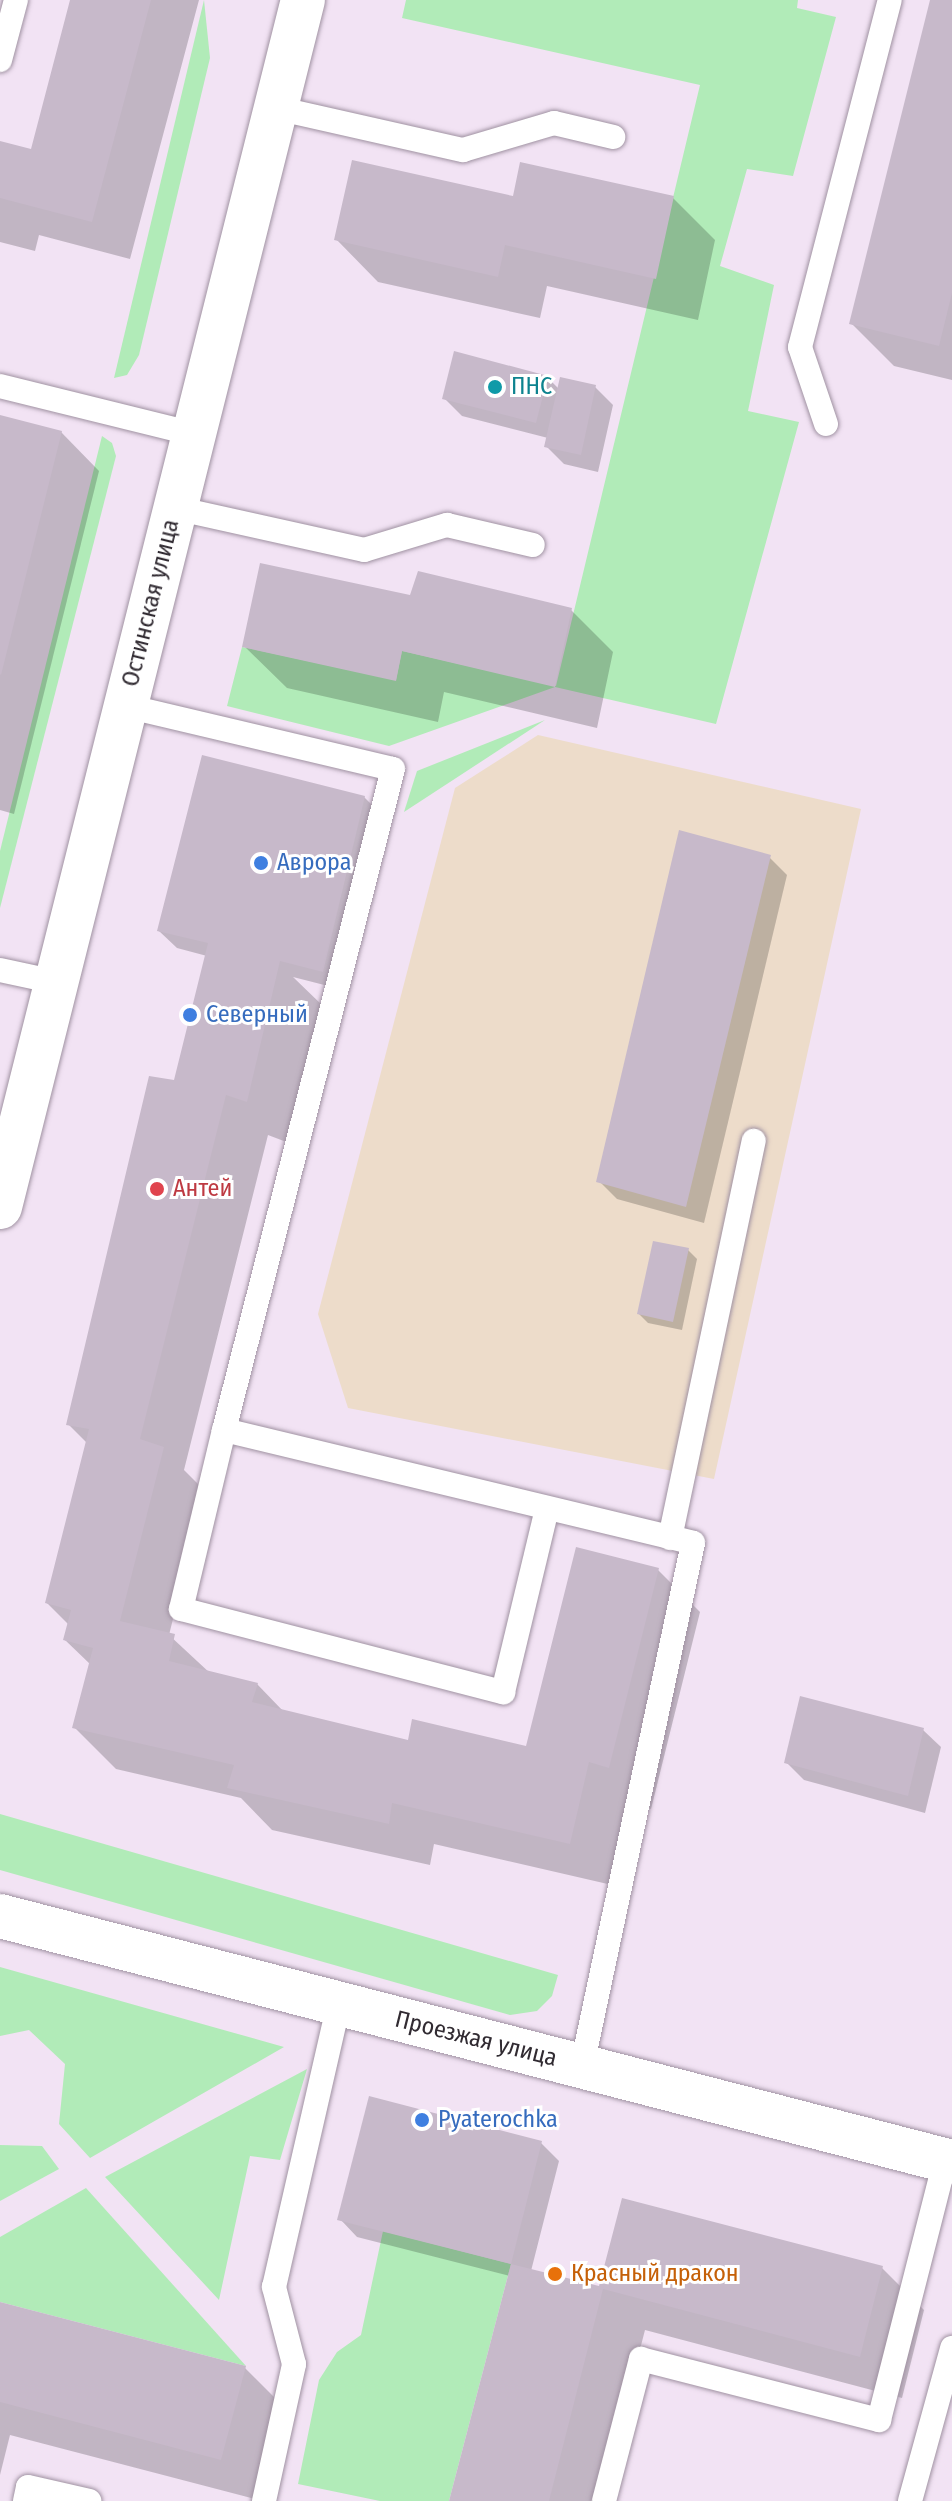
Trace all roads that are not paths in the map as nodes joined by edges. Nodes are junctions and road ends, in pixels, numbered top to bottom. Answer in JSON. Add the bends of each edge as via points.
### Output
{"nodes":[{"id":1,"x":16,"y":0,"type":"edge"},
{"id":2,"x":303,"y":0,"type":"edge"},
{"id":3,"x":890,"y":0,"type":"edge"},
{"id":4,"x":0,"y":60,"type":"edge"},
{"id":5,"x":276,"y":108,"type":"junction"},
{"id":6,"x":613,"y":137,"type":"dead end"},
{"id":7,"x":0,"y":386,"type":"edge"},
{"id":8,"x":826,"y":424,"type":"dead end"},
{"id":9,"x":194,"y":434,"type":"junction"},
{"id":10,"x":175,"y":508,"type":"junction"},
{"id":11,"x":533,"y":545,"type":"dead end"},
{"id":12,"x":126,"y":706,"type":"junction"},
{"id":13,"x":0,"y":970,"type":"edge"},
{"id":14,"x":56,"y":982,"type":"junction"},
{"id":15,"x":754,"y":1141,"type":"dead end"},
{"id":16,"x":0,"y":1207,"type":"edge"},
{"id":17,"x":224,"y":1430,"type":"junction"},
{"id":18,"x":547,"y":1509,"type":"junction"},
{"id":19,"x":670,"y":1538,"type":"junction"},
{"id":20,"x":0,"y":1916,"type":"edge"},
{"id":21,"x":339,"y":2004,"type":"junction"},
{"id":22,"x":582,"y":2066,"type":"junction"},
{"id":23,"x":948,"y":2162,"type":"edge"},
{"id":24,"x":952,"y":2348,"type":"edge"},
{"id":25,"x":25,"y":2501,"type":"edge"},
{"id":26,"x":89,"y":2501,"type":"edge"},
{"id":27,"x":264,"y":2501,"type":"edge"},
{"id":28,"x":604,"y":2501,"type":"edge"},
{"id":29,"x":910,"y":2501,"type":"edge"}],
"edges":[{"from":1,"to":4,"type":"lane"},
{"from":2,"to":5,"type":"street","name":"Остинская улица"},
{"from":3,"to":8,"type":"lane","via":[[800,347]]},
{"from":5,"to":6,"type":"lane","via":[[463,150],[554,123]]},
{"from":5,"to":9,"type":"street","name":"Остинская улица"},
{"from":7,"to":9,"type":"lane"},
{"from":9,"to":10,"type":"street","name":"Остинская улица"},
{"from":10,"to":11,"type":"lane","via":[[364,550],[447,525]]},
{"from":10,"to":12,"type":"street","name":"Остинская улица"},
{"from":12,"to":14,"type":"street","name":"Остинская улица"},
{"from":12,"to":17,"type":"lane","via":[[393,769]]},
{"from":13,"to":14,"type":"lane"},
{"from":14,"to":16,"type":"street","name":"Остинская улица"},
{"from":15,"to":19,"type":"lane"},
{"from":17,"to":18,"type":"lane"},
{"from":17,"to":18,"type":"lane","via":[[181,1609],[503,1692]]},
{"from":18,"to":19,"type":"lane"},
{"from":19,"to":22,"type":"lane","via":[[693,1543]]},
{"from":20,"to":21,"type":"street","name":"Проезжая улица"},
{"from":21,"to":22,"type":"street","name":"Проезжая улица"},
{"from":21,"to":27,"type":"lane","via":[[274,2287],[294,2364]]},
{"from":22,"to":23,"type":"street","name":"Проезжая улица"},
{"from":23,"to":28,"type":"lane","via":[[879,2420],[641,2359]]},
{"from":24,"to":29,"type":"lane"},
{"from":25,"to":26,"type":"lane","via":[[28,2487]]}]}
